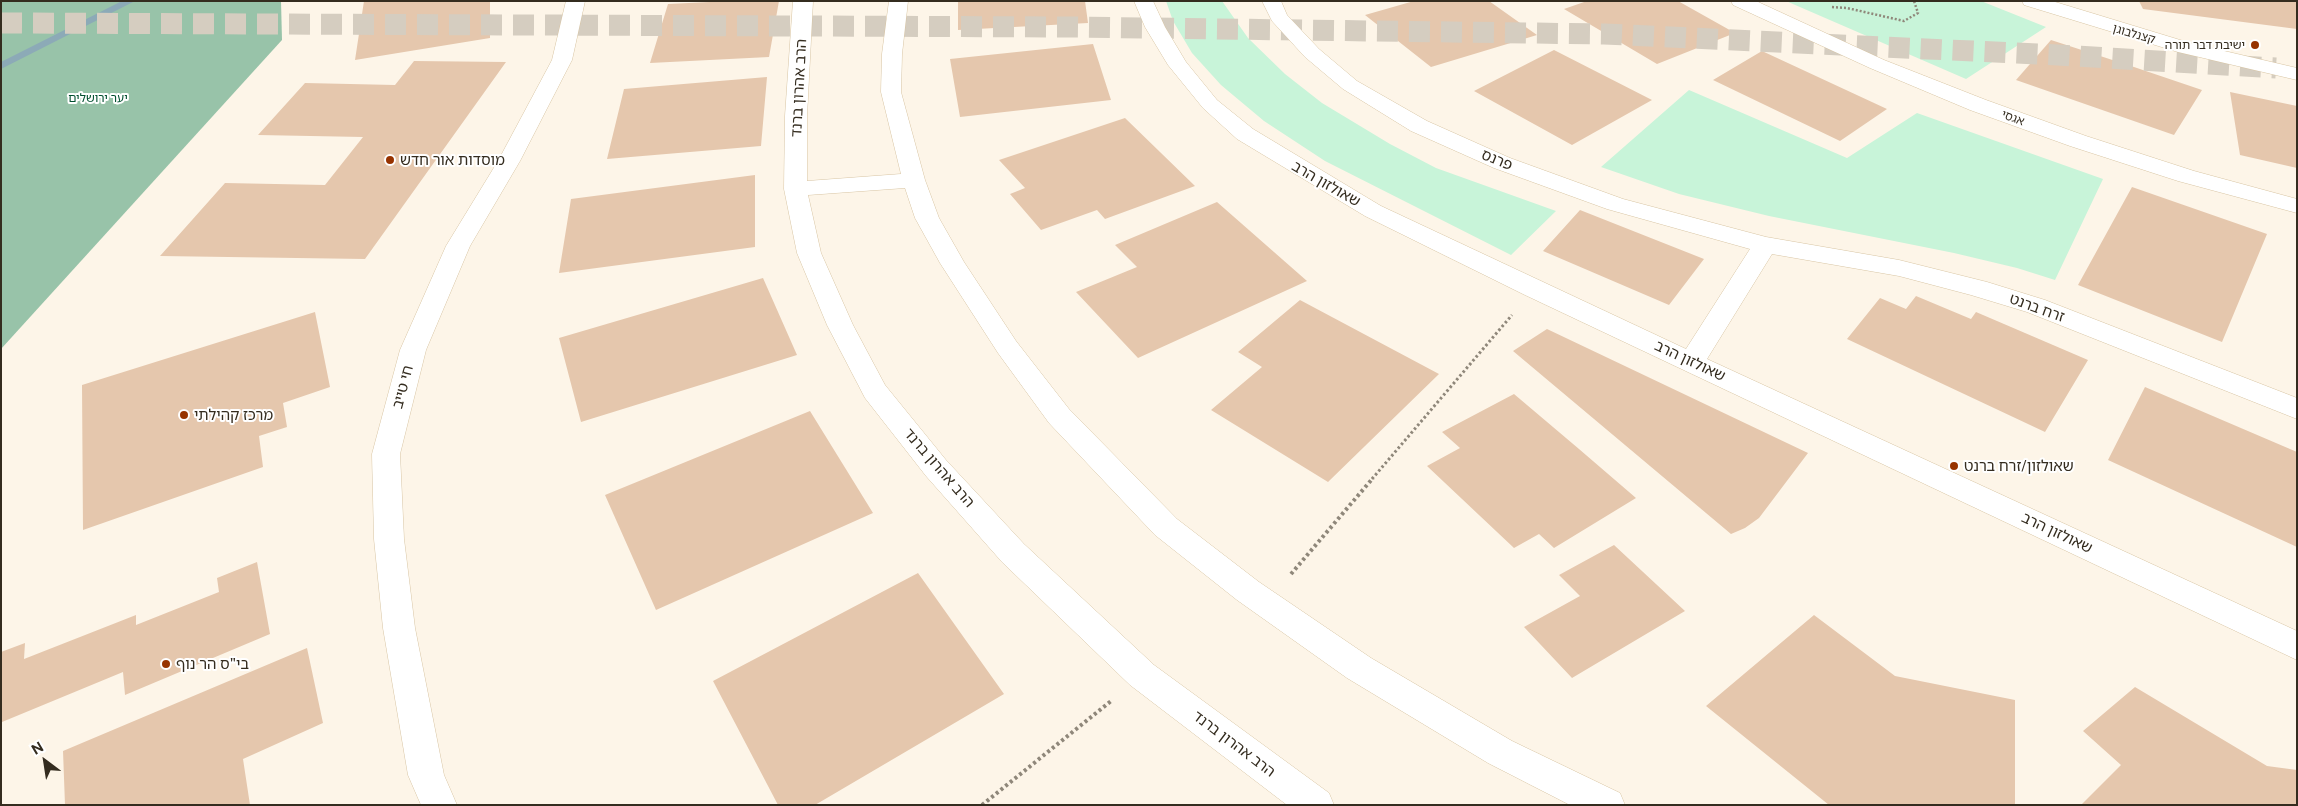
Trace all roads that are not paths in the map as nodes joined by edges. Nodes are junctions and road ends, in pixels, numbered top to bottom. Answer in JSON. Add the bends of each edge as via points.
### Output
{"nodes":[{"id":1,"x":576,"y":1,"type":"edge"},
{"id":2,"x":804,"y":1,"type":"edge"},
{"id":3,"x":899,"y":1,"type":"edge"},
{"id":4,"x":1143,"y":1,"type":"edge"},
{"id":5,"x":1271,"y":1,"type":"edge"},
{"id":6,"x":1740,"y":1,"type":"edge"},
{"id":7,"x":2031,"y":1,"type":"edge"},
{"id":8,"x":2297,"y":74,"type":"edge"},
{"id":9,"x":914,"y":180,"type":"junction"},
{"id":10,"x":795,"y":189,"type":"junction"},
{"id":11,"x":2297,"y":206,"type":"edge"},
{"id":12,"x":1765,"y":245,"type":"junction"},
{"id":13,"x":1692,"y":362,"type":"junction"},
{"id":14,"x":2297,"y":409,"type":"edge"},
{"id":15,"x":2297,"y":646,"type":"edge"},
{"id":16,"x":439,"y":805,"type":"edge"},
{"id":17,"x":1316,"y":805,"type":"edge"},
{"id":18,"x":1607,"y":805,"type":"edge"}],
"edges":[{"from":1,"to":16,"type":"street","name":"חי טייב","via":[[562,60],[458,246],[413,350],[386,454],[389,539],[399,628],[426,775]]},
{"from":2,"to":10,"type":"street","name":"הרב אהרון ברנד"},
{"from":3,"to":9,"type":"street","via":[[891,92]]},
{"from":4,"to":13,"type":"street","name":"שאולזון הרב","via":[[1154,28],[1178,66],[1210,104],[1245,134],[1373,211]]},
{"from":5,"to":12,"type":"street","name":"פרנס","via":[[1278,17],[1312,53],[1350,85],[1419,126],[1502,163],[1615,204]]},
{"from":6,"to":11,"type":"street","name":"אגסי","via":[[1877,64],[1978,105],[2186,176]]},
{"from":7,"to":8,"type":"street","name":"קצנלבוגן","via":[[2185,48]]},
{"from":9,"to":10,"type":"street"},
{"from":9,"to":18,"type":"street","via":[[927,218],[952,263],[1007,347],[1059,416],[1166,527],[1359,668],[1500,752]]},
{"from":10,"to":17,"type":"street","name":"הרב אהרון ברנד","via":[[809,253],[840,325],[875,392],[936,468],[1014,553],[1142,675]]},
{"from":12,"to":13,"type":"street"},
{"from":12,"to":14,"type":"street","name":"זרח ברנט","via":[[1899,268],[1978,288],[2036,306]]},
{"from":13,"to":15,"type":"street","name":"שאולזון הרב"}]}
